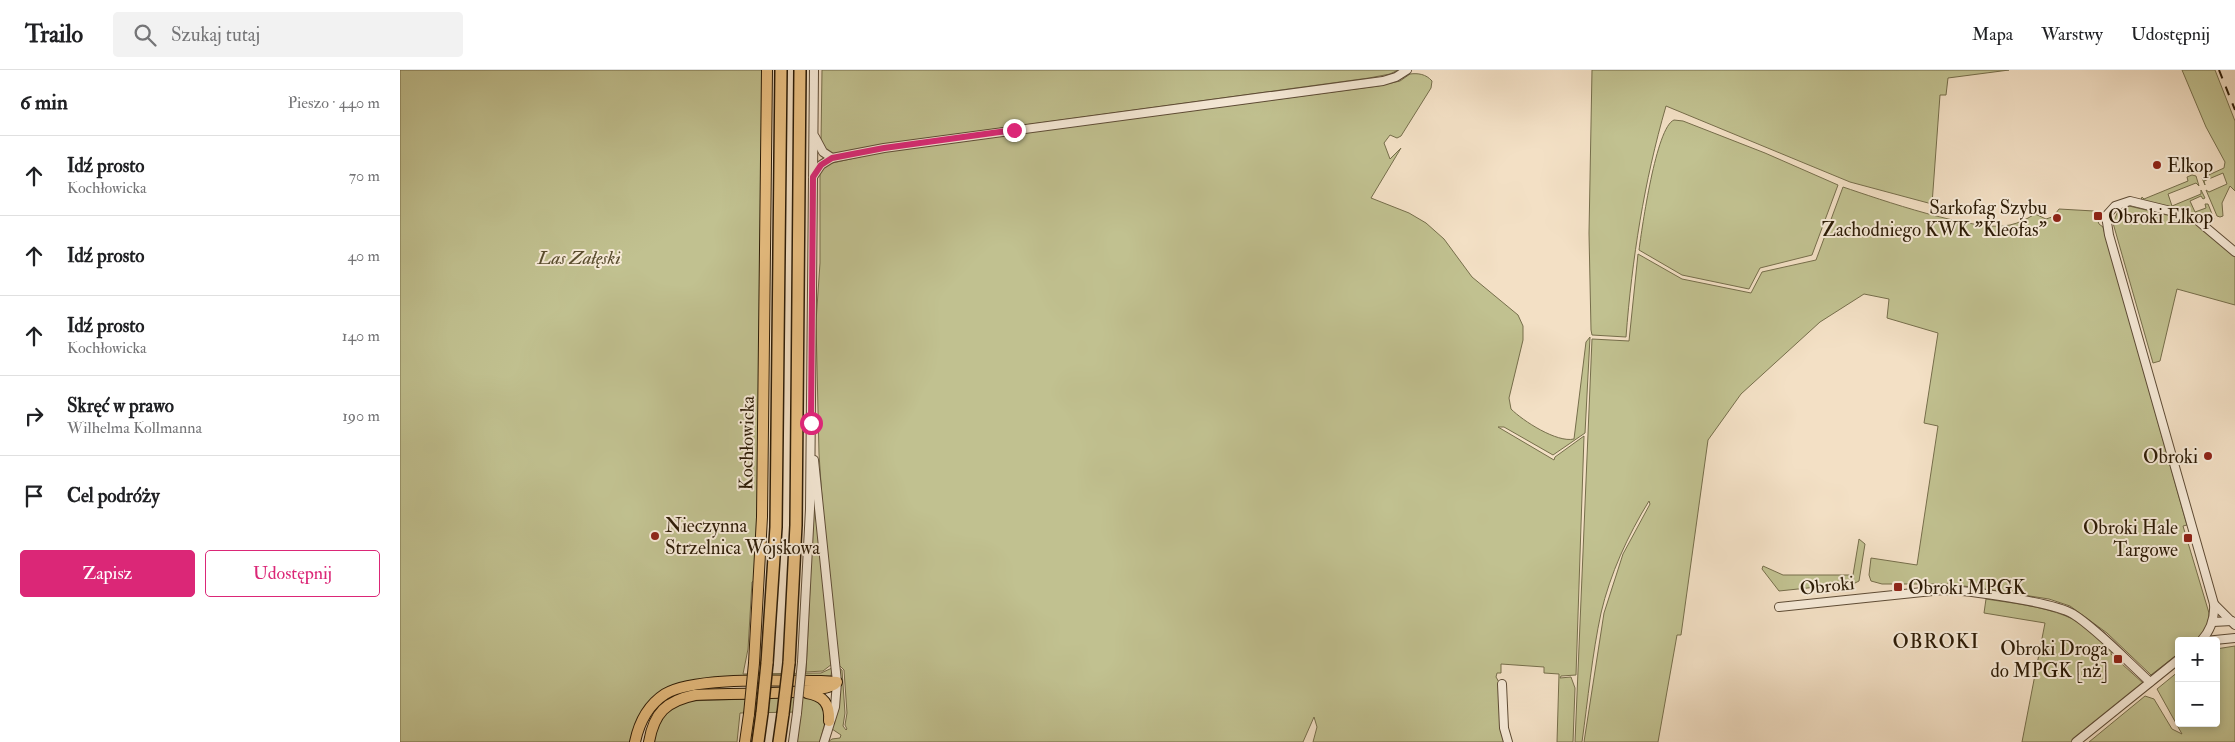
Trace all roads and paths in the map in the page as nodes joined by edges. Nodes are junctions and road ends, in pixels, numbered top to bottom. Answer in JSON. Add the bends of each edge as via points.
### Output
{"nodes":[{"id":1,"x":767,"y":70,"type":"edge"},
{"id":2,"x":781,"y":70,"type":"edge"},
{"id":3,"x":800,"y":70,"type":"edge"},
{"id":4,"x":814,"y":70,"type":"edge"},
{"id":5,"x":1407,"y":70,"type":"edge"},
{"id":6,"x":814,"y":135,"type":"junction"},
{"id":7,"x":832,"y":158,"type":"junction"},
{"id":8,"x":813,"y":177,"type":"junction"},
{"id":9,"x":2235,"y":252,"type":"edge"},
{"id":10,"x":811,"y":423,"type":"junction"},
{"id":11,"x":2214,"y":604,"type":"junction"},
{"id":12,"x":1780,"y":607,"type":"dead end"},
{"id":13,"x":2234,"y":623,"type":"edge"},
{"id":14,"x":2212,"y":625,"type":"junction"},
{"id":15,"x":2204,"y":637,"type":"edge"},
{"id":16,"x":2219,"y":637,"type":"edge"},
{"id":17,"x":2233,"y":638,"type":"edge"},
{"id":18,"x":2220,"y":639,"type":"edge"},
{"id":19,"x":2175,"y":662,"type":"edge"},
{"id":20,"x":837,"y":682,"type":"junction"},
{"id":21,"x":2150,"y":682,"type":"junction"},
{"id":22,"x":1502,"y":684,"type":"dead end"},
{"id":23,"x":801,"y":692,"type":"junction"},
{"id":24,"x":829,"y":721,"type":"junction"},
{"id":25,"x":635,"y":742,"type":"edge"},
{"id":26,"x":649,"y":742,"type":"edge"},
{"id":27,"x":745,"y":742,"type":"edge"},
{"id":28,"x":758,"y":742,"type":"edge"},
{"id":29,"x":779,"y":742,"type":"edge"},
{"id":30,"x":793,"y":742,"type":"edge"},
{"id":31,"x":824,"y":742,"type":"edge"},
{"id":32,"x":1508,"y":742,"type":"edge"},
{"id":33,"x":2076,"y":742,"type":"edge"}],
"edges":[{"from":1,"to":27,"type":"main road","name":"Kochłowicka","bridge":true,"via":[[762,517],[754,663]]},
{"from":2,"to":28,"type":"highway","bridge":true,"via":[[776,527]]},
{"from":3,"to":29,"type":"highway","bridge":true,"via":[[796,507],[789,663]]},
{"from":4,"to":6,"type":"street"},
{"from":5,"to":7,"type":"street","via":[[1383,81],[908,144]]},
{"from":6,"to":7,"type":"street","via":[[823,152]]},
{"from":6,"to":8,"type":"street"},
{"from":7,"to":8,"type":"street","via":[[821,165]]},
{"from":8,"to":10,"type":"street"},
{"from":9,"to":11,"type":"street","via":[[2198,220],[2178,213],[2130,201],[2115,206],[2106,216],[2108,235]]},
{"from":10,"to":20,"type":"street"},
{"from":10,"to":30,"type":"street","bridge":true,"via":[[808,566]]},
{"from":11,"to":13,"type":"street"},
{"from":11,"to":14,"type":"street"},
{"from":12,"to":21,"type":"street","name":"Obroki","via":[[1942,590],[1966,591],[2050,606],[2081,620]]},
{"from":13,"to":14,"type":"street"},
{"from":13,"to":17,"type":"street"},
{"from":14,"to":15,"type":"street"},
{"from":14,"to":16,"type":"street"},
{"from":17,"to":18,"type":"street"},
{"from":19,"to":21,"type":"street"},
{"from":20,"to":23,"type":"main road","via":[[829,688]]},
{"from":20,"to":24,"type":"street","via":[[835,707]]},
{"from":20,"to":25,"type":"main road","via":[[720,682],[679,688],[665,694],[647,712]]},
{"from":21,"to":33,"type":"street"},
{"from":22,"to":32,"type":"street","via":[[1504,728]]},
{"from":23,"to":24,"type":"main road","via":[[824,698],[829,706]]},
{"from":23,"to":26,"type":"main road","via":[[701,694],[682,698],[658,715]]},
{"from":24,"to":31,"type":"street"}]}
